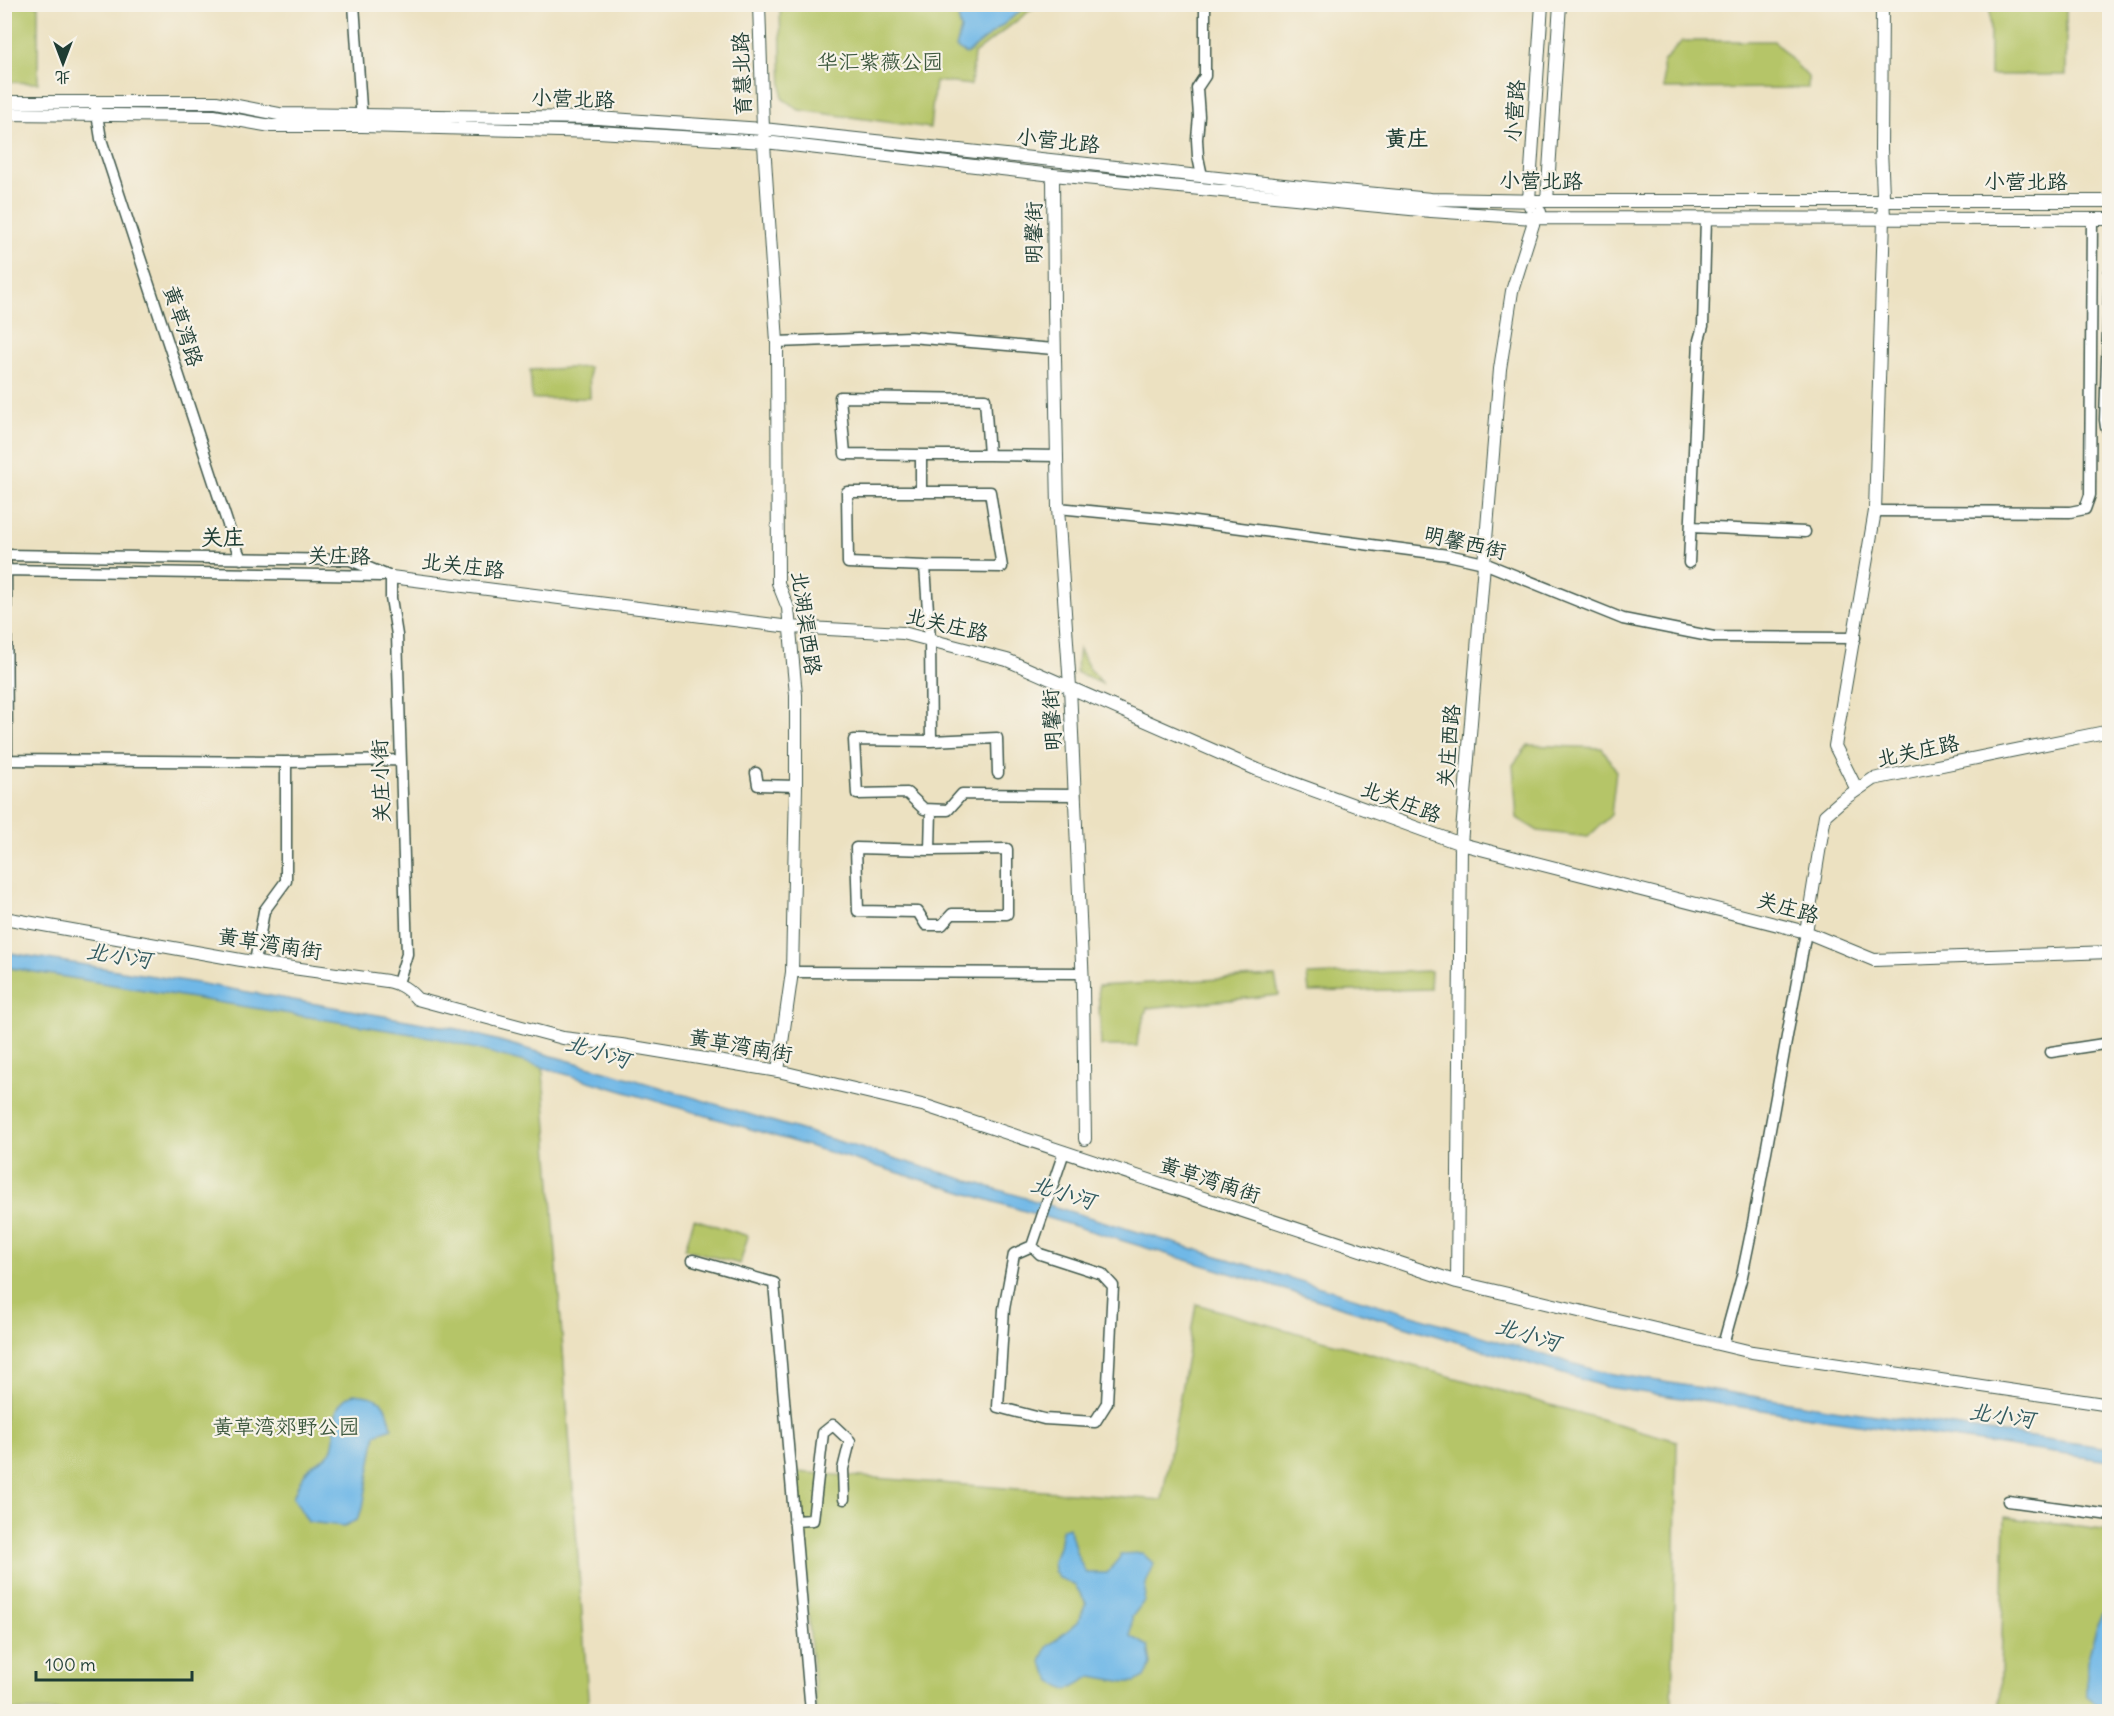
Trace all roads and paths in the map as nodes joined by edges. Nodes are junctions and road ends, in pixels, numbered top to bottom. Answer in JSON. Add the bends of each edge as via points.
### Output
{"nodes":[{"id":1,"x":354,"y":4,"type":"edge"},
{"id":2,"x":759,"y":4,"type":"edge"},
{"id":3,"x":1205,"y":4,"type":"edge"},
{"id":4,"x":1542,"y":4,"type":"edge"},
{"id":5,"x":1560,"y":4,"type":"edge"},
{"id":6,"x":1882,"y":4,"type":"edge"},
{"id":7,"x":4,"y":102,"type":"edge"},
{"id":8,"x":96,"y":109,"type":"junction"},
{"id":9,"x":4,"y":114,"type":"edge"},
{"id":10,"x":362,"y":120,"type":"junction"},
{"id":11,"x":763,"y":129,"type":"junction"},
{"id":12,"x":765,"y":142,"type":"junction"},
{"id":13,"x":1053,"y":175,"type":"junction"},
{"id":14,"x":1202,"y":176,"type":"junction"},
{"id":15,"x":1528,"y":200,"type":"junction"},
{"id":16,"x":1547,"y":201,"type":"junction"},
{"id":17,"x":1883,"y":201,"type":"junction"},
{"id":18,"x":2109,"y":201,"type":"edge"},
{"id":19,"x":1535,"y":218,"type":"junction"},
{"id":20,"x":1706,"y":218,"type":"junction"},
{"id":21,"x":1884,"y":218,"type":"junction"},
{"id":22,"x":2092,"y":219,"type":"junction"},
{"id":23,"x":2109,"y":219,"type":"edge"},
{"id":24,"x":2109,"y":271,"type":"edge"},
{"id":25,"x":777,"y":342,"type":"junction"},
{"id":26,"x":1054,"y":349,"type":"junction"},
{"id":27,"x":2109,"y":428,"type":"edge"},
{"id":28,"x":921,"y":455,"type":"junction"},
{"id":29,"x":989,"y":455,"type":"junction"},
{"id":30,"x":1057,"y":456,"type":"junction"},
{"id":31,"x":921,"y":492,"type":"junction"},
{"id":32,"x":1058,"y":508,"type":"junction"},
{"id":33,"x":1875,"y":511,"type":"junction"},
{"id":34,"x":1691,"y":527,"type":"junction"},
{"id":35,"x":1805,"y":532,"type":"dead end"},
{"id":36,"x":5,"y":555,"type":"edge"},
{"id":37,"x":241,"y":559,"type":"junction"},
{"id":38,"x":1484,"y":563,"type":"junction"},
{"id":39,"x":1689,"y":563,"type":"dead end"},
{"id":40,"x":925,"y":566,"type":"junction"},
{"id":41,"x":5,"y":570,"type":"edge"},
{"id":42,"x":391,"y":577,"type":"junction"},
{"id":43,"x":790,"y":627,"type":"junction"},
{"id":44,"x":1855,"y":638,"type":"junction"},
{"id":45,"x":930,"y":640,"type":"junction"},
{"id":46,"x":1070,"y":687,"type":"junction"},
{"id":47,"x":2109,"y":731,"type":"edge"},
{"id":48,"x":931,"y":741,"type":"junction"},
{"id":49,"x":6,"y":760,"type":"edge"},
{"id":50,"x":400,"y":760,"type":"junction"},
{"id":51,"x":286,"y":762,"type":"junction"},
{"id":52,"x":756,"y":773,"type":"dead end"},
{"id":53,"x":998,"y":773,"type":"dead end"},
{"id":54,"x":796,"y":786,"type":"junction"},
{"id":55,"x":1857,"y":790,"type":"junction"},
{"id":56,"x":1075,"y":795,"type":"junction"},
{"id":57,"x":931,"y":810,"type":"junction"},
{"id":58,"x":1461,"y":844,"type":"junction"},
{"id":59,"x":930,"y":850,"type":"junction"},
{"id":60,"x":4,"y":918,"type":"edge"},
{"id":61,"x":1806,"y":932,"type":"junction"},
{"id":62,"x":2109,"y":952,"type":"edge"},
{"id":63,"x":255,"y":962,"type":"junction"},
{"id":64,"x":792,"y":972,"type":"junction"},
{"id":65,"x":1082,"y":973,"type":"junction"},
{"id":66,"x":398,"y":983,"type":"junction"},
{"id":67,"x":2109,"y":1043,"type":"edge"},
{"id":68,"x":2051,"y":1052,"type":"dead end"},
{"id":69,"x":778,"y":1071,"type":"junction"},
{"id":70,"x":1085,"y":1139,"type":"dead end"},
{"id":71,"x":1064,"y":1152,"type":"junction"},
{"id":72,"x":1032,"y":1246,"type":"junction"},
{"id":73,"x":693,"y":1260,"type":"dead end"},
{"id":74,"x":1457,"y":1282,"type":"junction"},
{"id":75,"x":1723,"y":1345,"type":"junction"},
{"id":76,"x":2109,"y":1405,"type":"edge"},
{"id":77,"x":844,"y":1498,"type":"dead end"},
{"id":78,"x":2008,"y":1501,"type":"dead end"},
{"id":79,"x":2109,"y":1515,"type":"edge"},
{"id":80,"x":794,"y":1521,"type":"junction"},
{"id":81,"x":811,"y":1712,"type":"edge"}],
"edges":[{"from":1,"to":10,"type":"street"},
{"from":2,"to":11,"type":"street","name":"育慧北路"},
{"from":3,"to":14,"type":"street","via":[[1205,76],[1197,88]]},
{"from":4,"to":15,"type":"street","name":"小营路"},
{"from":5,"to":16,"type":"street","name":"小营路"},
{"from":6,"to":17,"type":"street"},
{"from":7,"to":8,"type":"street","name":"小营北路"},
{"from":8,"to":9,"type":"street","name":"小营北路"},
{"from":8,"to":10,"type":"street","name":"小营北路","via":[[216,102],[279,114]]},
{"from":8,"to":37,"type":"street","name":"黄草湾路","via":[[101,139]]},
{"from":10,"to":11,"type":"street","name":"小营北路","via":[[597,118]]},
{"from":10,"to":12,"type":"street","name":"小营北路"},
{"from":11,"to":12,"type":"street","name":"育慧北路"},
{"from":11,"to":14,"type":"street","name":"小营北路"},
{"from":12,"to":13,"type":"street","name":"小营北路"},
{"from":12,"to":25,"type":"street","name":"北湖渠西路"},
{"from":13,"to":19,"type":"street","name":"小营北路"},
{"from":13,"to":26,"type":"street","name":"明馨街"},
{"from":14,"to":15,"type":"street","name":"小营北路","via":[[1431,198]]},
{"from":15,"to":16,"type":"street","name":"小营北路"},
{"from":15,"to":19,"type":"street","name":"小营路"},
{"from":16,"to":17,"type":"street","name":"小营北路"},
{"from":16,"to":19,"type":"street","name":"关庄西路"},
{"from":17,"to":18,"type":"street","name":"小营北路"},
{"from":17,"to":21,"type":"street"},
{"from":19,"to":20,"type":"street","name":"小营北路"},
{"from":19,"to":38,"type":"street","name":"关庄西路","via":[[1512,291],[1500,369]]},
{"from":20,"to":21,"type":"street","name":"小营北路"},
{"from":20,"to":34,"type":"street"},
{"from":21,"to":22,"type":"street","name":"小营北路"},
{"from":21,"to":33,"type":"street"},
{"from":22,"to":23,"type":"street","name":"小营北路"},
{"from":22,"to":33,"type":"street","via":[[2090,495],[2085,509]]},
{"from":24,"to":27,"type":"street","via":[[2105,420]]},
{"from":25,"to":26,"type":"street","via":[[910,337]]},
{"from":25,"to":43,"type":"street","name":"北湖渠西路","via":[[778,583],[788,608]]},
{"from":26,"to":30,"type":"street","name":"明馨街"},
{"from":28,"to":29,"type":"street"},
{"from":28,"to":29,"type":"street","via":[[845,454],[840,397],[985,399]]},
{"from":28,"to":31,"type":"street"},
{"from":29,"to":30,"type":"street"},
{"from":30,"to":32,"type":"street","name":"明馨街"},
{"from":31,"to":40,"type":"street","via":[[990,492],[1002,567]]},
{"from":31,"to":40,"type":"street","via":[[847,492],[848,563]]},
{"from":32,"to":38,"type":"street","name":"明馨西街","via":[[1172,519]]},
{"from":32,"to":46,"type":"street","name":"明馨街"},
{"from":33,"to":44,"type":"street"},
{"from":34,"to":35,"type":"street"},
{"from":34,"to":39,"type":"street"},
{"from":36,"to":37,"type":"street","name":"关庄路"},
{"from":36,"to":41,"type":"street"},
{"from":37,"to":42,"type":"street","name":"关庄路","via":[[350,560]]},
{"from":38,"to":44,"type":"street","name":"明馨西街","via":[[1623,619],[1714,637]]},
{"from":38,"to":58,"type":"street","name":"关庄西路"},
{"from":40,"to":45,"type":"street"},
{"from":41,"to":42,"type":"street","name":"关庄路"},
{"from":41,"to":49,"type":"street"},
{"from":42,"to":43,"type":"street","name":"北关庄路"},
{"from":42,"to":50,"type":"street","name":"关庄小街","via":[[397,635]]},
{"from":43,"to":45,"type":"street","name":"北关庄路","via":[[903,633]]},
{"from":43,"to":54,"type":"street","name":"北湖渠西路","via":[[796,695]]},
{"from":44,"to":55,"type":"street","via":[[1835,746]]},
{"from":45,"to":46,"type":"street","name":"北关庄路","via":[[1007,660]]},
{"from":45,"to":48,"type":"street"},
{"from":46,"to":56,"type":"street","name":"明馨街"},
{"from":46,"to":58,"type":"street","name":"北关庄路","via":[[1258,770]]},
{"from":47,"to":55,"type":"street","name":"北关庄路","via":[[1873,779]]},
{"from":48,"to":53,"type":"street","via":[[997,738]]},
{"from":48,"to":57,"type":"street","via":[[855,740],[857,794],[907,793],[924,809]]},
{"from":49,"to":51,"type":"street"},
{"from":50,"to":51,"type":"street"},
{"from":50,"to":66,"type":"street","name":"关庄小街","via":[[407,954]]},
{"from":51,"to":63,"type":"street","via":[[286,881],[264,911]]},
{"from":52,"to":54,"type":"street","via":[[758,785]]},
{"from":54,"to":64,"type":"street","name":"北湖渠西路"},
{"from":55,"to":61,"type":"street","name":"北关庄路","via":[[1825,815]]},
{"from":56,"to":57,"type":"street","via":[[962,794],[948,810]]},
{"from":56,"to":65,"type":"street","name":"明馨街"},
{"from":57,"to":59,"type":"street"},
{"from":58,"to":61,"type":"street","name":"关庄路"},
{"from":58,"to":74,"type":"street","name":"关庄西路"},
{"from":59,"to":59,"type":"street","via":[[856,848],[858,911],[918,912],[926,925],[942,925],[952,914],[1007,914],[1007,849]]},
{"from":60,"to":63,"type":"street","name":"黄草湾南街"},
{"from":61,"to":62,"type":"street","name":"关庄路","via":[[1874,960]]},
{"from":61,"to":75,"type":"street","via":[[1753,1223]]},
{"from":63,"to":66,"type":"street","name":"黄草湾南街"},
{"from":64,"to":65,"type":"street"},
{"from":64,"to":69,"type":"street","name":"北湖渠西路"},
{"from":65,"to":70,"type":"street","name":"明馨街"},
{"from":66,"to":69,"type":"street","name":"黄草湾南街","via":[[417,999],[563,1038]]},
{"from":67,"to":68,"type":"street"},
{"from":69,"to":71,"type":"street","name":"黄草湾南街","via":[[926,1106]]},
{"from":71,"to":72,"type":"street"},
{"from":71,"to":74,"type":"street","name":"黄草湾南街"},
{"from":72,"to":72,"type":"street","via":[[1040,1254],[1102,1274],[1113,1286],[1107,1403],[1095,1422],[1044,1419],[998,1407],[1004,1309],[1014,1254]]},
{"from":73,"to":80,"type":"street","via":[[774,1283]]},
{"from":74,"to":75,"type":"street","name":"黄草湾南街"},
{"from":75,"to":76,"type":"street","name":"黄草湾南街"},
{"from":77,"to":80,"type":"street","via":[[843,1469],[850,1441],[833,1425],[823,1433],[813,1520]]},
{"from":78,"to":79,"type":"street"},
{"from":80,"to":81,"type":"street"}]}
